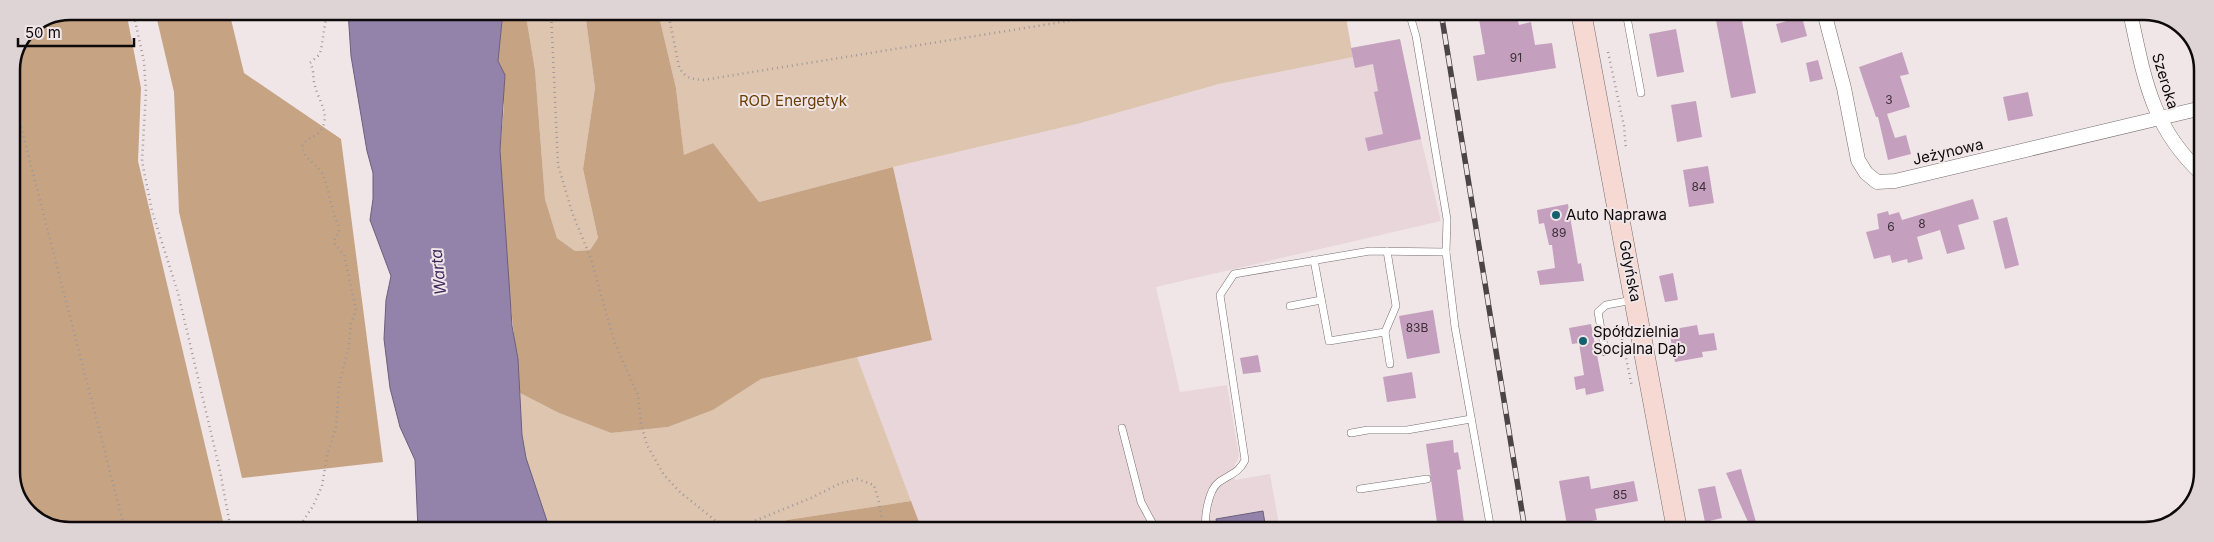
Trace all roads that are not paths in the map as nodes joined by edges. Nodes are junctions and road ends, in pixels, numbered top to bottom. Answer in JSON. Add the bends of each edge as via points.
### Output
{"nodes":[{"id":1,"x":1411,"y":20,"type":"edge"},
{"id":2,"x":1583,"y":20,"type":"edge"},
{"id":3,"x":1627,"y":20,"type":"edge"},
{"id":4,"x":1826,"y":20,"type":"edge"},
{"id":5,"x":2132,"y":20,"type":"edge"},
{"id":6,"x":1640,"y":93,"type":"dead end"},
{"id":7,"x":2194,"y":110,"type":"edge"},
{"id":8,"x":2159,"y":119,"type":"junction"},
{"id":9,"x":2194,"y":166,"type":"edge"},
{"id":10,"x":1387,"y":251,"type":"junction"},
{"id":11,"x":1446,"y":252,"type":"junction"},
{"id":12,"x":1314,"y":260,"type":"junction"},
{"id":13,"x":1321,"y":300,"type":"junction"},
{"id":14,"x":1636,"y":300,"type":"junction"},
{"id":15,"x":1290,"y":306,"type":"dead end"},
{"id":16,"x":1385,"y":332,"type":"junction"},
{"id":17,"x":1605,"y":352,"type":"dead end"},
{"id":18,"x":1390,"y":364,"type":"dead end"},
{"id":19,"x":1471,"y":419,"type":"junction"},
{"id":20,"x":1122,"y":428,"type":"dead end"},
{"id":21,"x":1351,"y":433,"type":"dead end"},
{"id":22,"x":1427,"y":479,"type":"dead end"},
{"id":23,"x":1360,"y":489,"type":"dead end"},
{"id":24,"x":1152,"y":522,"type":"edge"},
{"id":25,"x":1205,"y":522,"type":"edge"},
{"id":26,"x":1490,"y":522,"type":"edge"},
{"id":27,"x":1676,"y":522,"type":"edge"}],
"edges":[{"from":1,"to":11,"type":"lane","via":[[1447,220]]},
{"from":2,"to":14,"type":"main road","name":"Gdyńska"},
{"from":3,"to":6,"type":"lane"},
{"from":4,"to":8,"type":"street","name":"Jeżynowa","via":[[1858,160],[1877,182],[1895,181]]},
{"from":5,"to":8,"type":"street","name":"Szeroka"},
{"from":7,"to":8,"type":"street","name":"Jeżynowa"},
{"from":8,"to":9,"type":"street","name":"Szeroka"},
{"from":10,"to":11,"type":"lane"},
{"from":10,"to":12,"type":"lane"},
{"from":10,"to":16,"type":"lane","via":[[1396,306]]},
{"from":11,"to":19,"type":"lane"},
{"from":12,"to":13,"type":"lane"},
{"from":12,"to":25,"type":"lane","via":[[1234,274],[1220,295],[1246,460],[1241,469],[1217,483],[1207,506]]},
{"from":13,"to":15,"type":"lane"},
{"from":13,"to":16,"type":"lane","via":[[1329,341]]},
{"from":14,"to":17,"type":"lane","via":[[1606,305],[1598,312]]},
{"from":14,"to":27,"type":"main road","name":"Gdyńska"},
{"from":16,"to":18,"type":"lane"},
{"from":19,"to":21,"type":"lane","via":[[1407,430]]},
{"from":19,"to":26,"type":"lane"},
{"from":20,"to":24,"type":"lane","via":[[1141,502]]},
{"from":22,"to":23,"type":"lane"}]}
